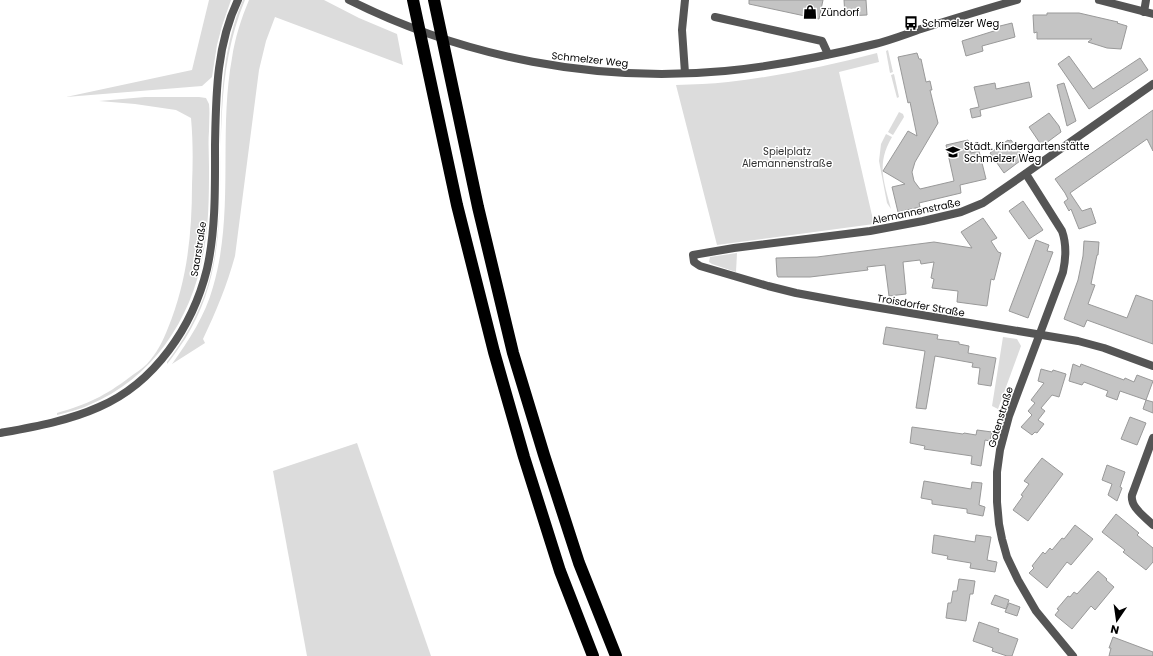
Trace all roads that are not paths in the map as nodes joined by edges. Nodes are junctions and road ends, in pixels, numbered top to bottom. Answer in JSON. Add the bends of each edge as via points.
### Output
{"nodes":[{"id":1,"x":238,"y":0,"type":"edge"},
{"id":2,"x":349,"y":0,"type":"edge"},
{"id":3,"x":413,"y":0,"type":"edge"},
{"id":4,"x":434,"y":0,"type":"edge"},
{"id":5,"x":685,"y":0,"type":"edge"},
{"id":6,"x":1017,"y":0,"type":"edge"},
{"id":7,"x":1099,"y":0,"type":"edge"},
{"id":8,"x":1146,"y":0,"type":"edge"},
{"id":9,"x":1144,"y":12,"type":"junction"},
{"id":10,"x":1153,"y":14,"type":"edge"},
{"id":11,"x":715,"y":18,"type":"dead end"},
{"id":12,"x":828,"y":54,"type":"junction"},
{"id":13,"x":685,"y":73,"type":"junction"},
{"id":14,"x":1153,"y":84,"type":"edge"},
{"id":15,"x":1026,"y":174,"type":"junction"},
{"id":16,"x":693,"y":255,"type":"joint"},
{"id":17,"x":1039,"y":334,"type":"junction"},
{"id":18,"x":1153,"y":366,"type":"edge"},
{"id":19,"x":0,"y":434,"type":"edge"},
{"id":20,"x":1153,"y":438,"type":"edge"},
{"id":21,"x":1153,"y":525,"type":"edge"},
{"id":22,"x":593,"y":656,"type":"edge"},
{"id":23,"x":616,"y":656,"type":"edge"},
{"id":24,"x":1073,"y":656,"type":"edge"}],
"edges":[{"from":1,"to":19,"type":"street","name":"Saarstraße","via":[[223,46],[216,93],[215,174],[210,252],[201,289],[188,320],[152,370],[116,398],[75,416]]},
{"from":2,"to":13,"type":"street","name":"Schmelzer Weg","via":[[428,34],[522,60],[576,69]]},
{"from":3,"to":22,"type":"highway","via":[[457,205],[494,352],[560,570]]},
{"from":4,"to":23,"type":"highway","via":[[478,207],[513,353],[579,563]]},
{"from":5,"to":13,"type":"street","via":[[682,30]]},
{"from":6,"to":12,"type":"street","name":"Schmelzer Weg","via":[[878,43]]},
{"from":7,"to":9,"type":"street"},
{"from":8,"to":9,"type":"street"},
{"from":9,"to":10,"type":"street"},
{"from":11,"to":12,"type":"street","via":[[822,40]]},
{"from":12,"to":13,"type":"street","name":"Schmelzer Weg","via":[[725,71]]},
{"from":14,"to":15,"type":"street","name":"Alemannenstraße"},
{"from":15,"to":16,"type":"street","name":"Alemannenstraße","via":[[982,203],[948,216],[870,231]]},
{"from":15,"to":17,"type":"street","name":"Gotenstraße","via":[[1062,231],[1065,246],[1063,272]]},
{"from":16,"to":17,"type":"street","name":"Troisdorfer Straße","via":[[694,262],[700,266],[796,293]]},
{"from":17,"to":18,"type":"street","name":"Troisdorfer Straße","via":[[1104,348]]},
{"from":17,"to":24,"type":"street","name":"Gotenstraße","via":[[1009,416],[1000,450],[997,472],[998,514],[1007,557],[1018,580],[1036,611]]},
{"from":20,"to":21,"type":"street","via":[[1132,495],[1137,509]]}]}
